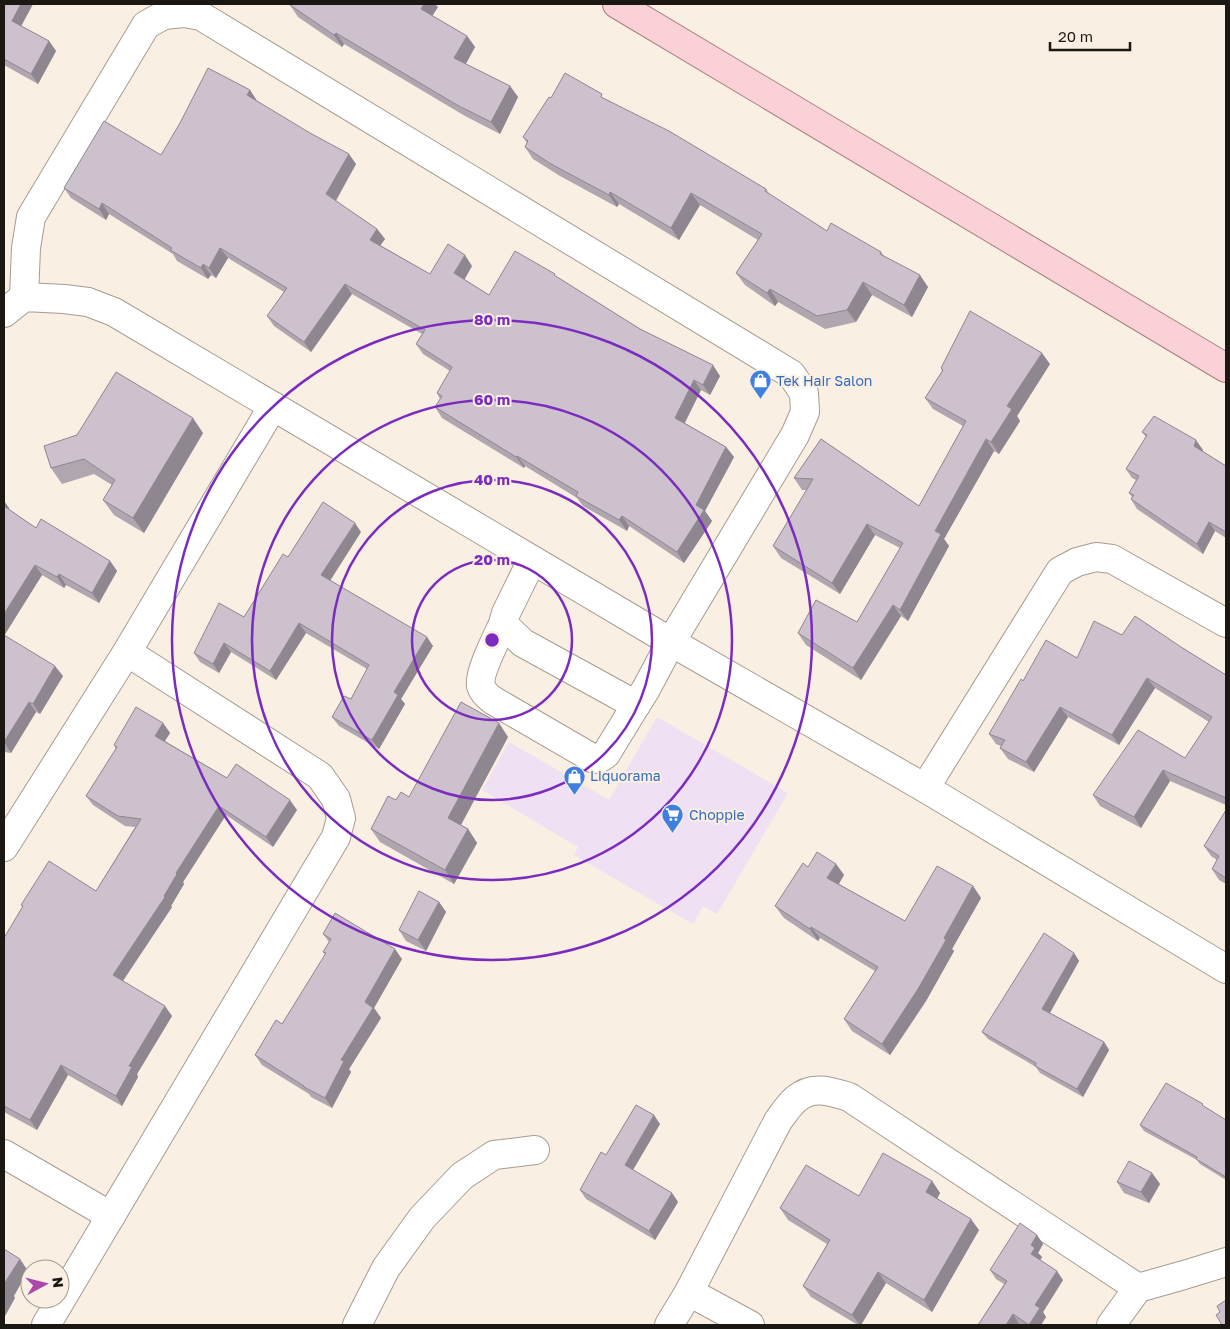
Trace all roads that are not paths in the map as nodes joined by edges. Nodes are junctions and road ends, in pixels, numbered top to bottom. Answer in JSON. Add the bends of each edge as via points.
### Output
{"nodes":[{"id":1,"x":617,"y":4,"type":"edge"},
{"id":2,"x":14,"y":305,"type":"edge"},
{"id":3,"x":1226,"y":368,"type":"edge"},
{"id":4,"x":273,"y":406,"type":"junction"},
{"id":5,"x":532,"y":560,"type":"junction"},
{"id":6,"x":507,"y":614,"type":"junction"},
{"id":7,"x":1226,"y":623,"type":"edge"},
{"id":8,"x":671,"y":642,"type":"junction"},
{"id":9,"x":127,"y":652,"type":"junction"},
{"id":10,"x":636,"y":705,"type":"junction"},
{"id":11,"x":925,"y":788,"type":"junction"},
{"id":12,"x":4,"y":847,"type":"edge"},
{"id":13,"x":1226,"y":969,"type":"edge"},
{"id":14,"x":536,"y":1150,"type":"dead end"},
{"id":15,"x":4,"y":1154,"type":"edge"},
{"id":16,"x":111,"y":1216,"type":"junction"},
{"id":17,"x":1226,"y":1262,"type":"edge"},
{"id":18,"x":1138,"y":1288,"type":"junction"},
{"id":19,"x":689,"y":1292,"type":"junction"},
{"id":20,"x":46,"y":1325,"type":"edge"},
{"id":21,"x":357,"y":1325,"type":"edge"},
{"id":22,"x":669,"y":1325,"type":"edge"},
{"id":23,"x":750,"y":1325,"type":"edge"},
{"id":24,"x":1111,"y":1325,"type":"edge"}],
"edges":[{"from":1,"to":3,"type":"main road"},
{"from":2,"to":4,"type":"street","via":[[64,299],[88,302],[114,312]]},
{"from":2,"to":8,"type":"street","via":[[31,216],[146,25],[164,15],[184,13],[201,16],[791,374],[804,393],[804,412],[795,435]]},
{"from":4,"to":5,"type":"street"},
{"from":4,"to":9,"type":"street"},
{"from":5,"to":6,"type":"street"},
{"from":5,"to":8,"type":"street"},
{"from":6,"to":10,"type":"street","via":[[523,643]]},
{"from":6,"to":10,"type":"street","via":[[481,674],[481,686],[494,701],[594,759],[606,754]]},
{"from":7,"to":11,"type":"street","via":[[1112,559],[1096,557],[1060,571]]},
{"from":8,"to":10,"type":"street"},
{"from":8,"to":11,"type":"street"},
{"from":9,"to":12,"type":"street"},
{"from":9,"to":16,"type":"street","via":[[320,776],[336,798],[341,818],[336,837]]},
{"from":11,"to":13,"type":"street"},
{"from":14,"to":21,"type":"street","via":[[494,1156],[462,1176],[422,1218],[386,1268]]},
{"from":15,"to":16,"type":"street"},
{"from":16,"to":20,"type":"street"},
{"from":17,"to":18,"type":"street"},
{"from":18,"to":19,"type":"street","via":[[849,1097],[810,1090],[795,1100],[778,1121]]},
{"from":18,"to":24,"type":"street"},
{"from":19,"to":22,"type":"street"},
{"from":19,"to":23,"type":"street"}]}
